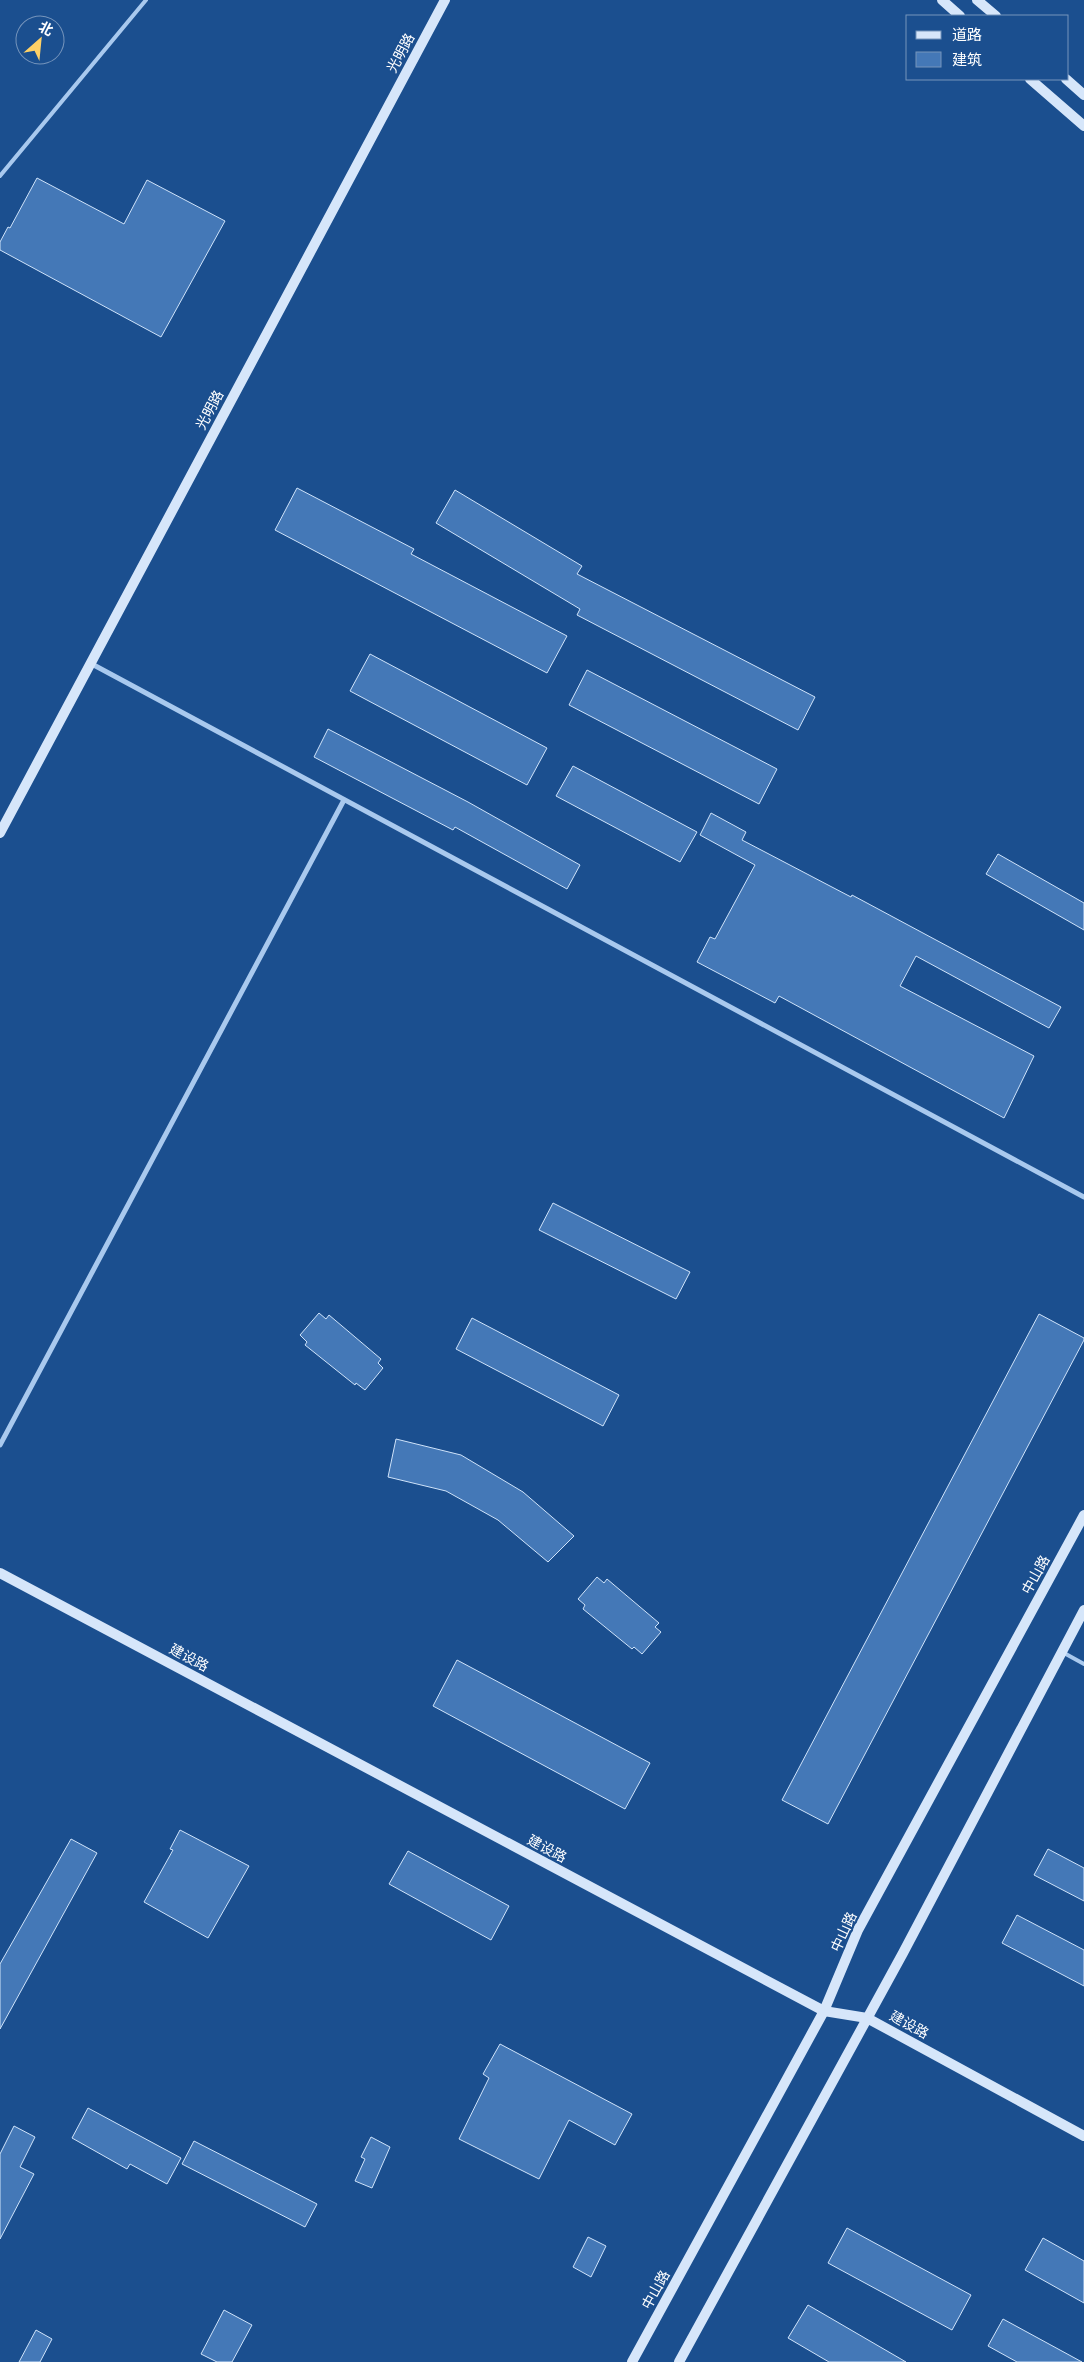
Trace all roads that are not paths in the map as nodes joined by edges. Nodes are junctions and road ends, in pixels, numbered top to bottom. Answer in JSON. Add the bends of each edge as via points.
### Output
{"nodes":[{"id":1,"x":146,"y":0,"type":"edge"},
{"id":2,"x":445,"y":0,"type":"edge"},
{"id":3,"x":942,"y":0,"type":"edge"},
{"id":4,"x":977,"y":0,"type":"edge"},
{"id":5,"x":959,"y":15,"type":"edge"},
{"id":6,"x":995,"y":15,"type":"edge"},
{"id":7,"x":1031,"y":80,"type":"edge"},
{"id":8,"x":1067,"y":80,"type":"edge"},
{"id":9,"x":1084,"y":95,"type":"edge"},
{"id":10,"x":1084,"y":126,"type":"edge"},
{"id":11,"x":0,"y":176,"type":"edge"},
{"id":12,"x":90,"y":663,"type":"junction"},
{"id":13,"x":344,"y":800,"type":"junction"},
{"id":14,"x":0,"y":833,"type":"edge"},
{"id":15,"x":1084,"y":1198,"type":"edge"},
{"id":16,"x":0,"y":1445,"type":"edge"},
{"id":17,"x":1084,"y":1515,"type":"edge"},
{"id":18,"x":0,"y":1573,"type":"edge"},
{"id":19,"x":1084,"y":1610,"type":"edge"},
{"id":20,"x":1062,"y":1652,"type":"junction"},
{"id":21,"x":1084,"y":1664,"type":"edge"},
{"id":22,"x":824,"y":2012,"type":"junction"},
{"id":23,"x":867,"y":2018,"type":"junction"},
{"id":24,"x":1084,"y":2136,"type":"edge"},
{"id":25,"x":632,"y":2362,"type":"edge"},
{"id":26,"x":679,"y":2362,"type":"edge"}],
"edges":[{"from":1,"to":11,"type":"lane"},
{"from":2,"to":12,"type":"street","name":"光明路"},
{"from":3,"to":5,"type":"street"},
{"from":4,"to":6,"type":"street"},
{"from":7,"to":10,"type":"street"},
{"from":8,"to":9,"type":"street"},
{"from":12,"to":13,"type":"street"},
{"from":12,"to":14,"type":"street","name":"光明路"},
{"from":13,"to":15,"type":"street"},
{"from":13,"to":16,"type":"street"},
{"from":17,"to":22,"type":"street","name":"中山路","via":[[858,1930]]},
{"from":18,"to":22,"type":"street","name":"建设路"},
{"from":19,"to":20,"type":"street"},
{"from":20,"to":21,"type":"lane"},
{"from":20,"to":23,"type":"street"},
{"from":22,"to":23,"type":"street","name":"建设路"},
{"from":22,"to":25,"type":"street","name":"中山路"},
{"from":23,"to":24,"type":"street","name":"建设路"},
{"from":23,"to":26,"type":"street"}]}
